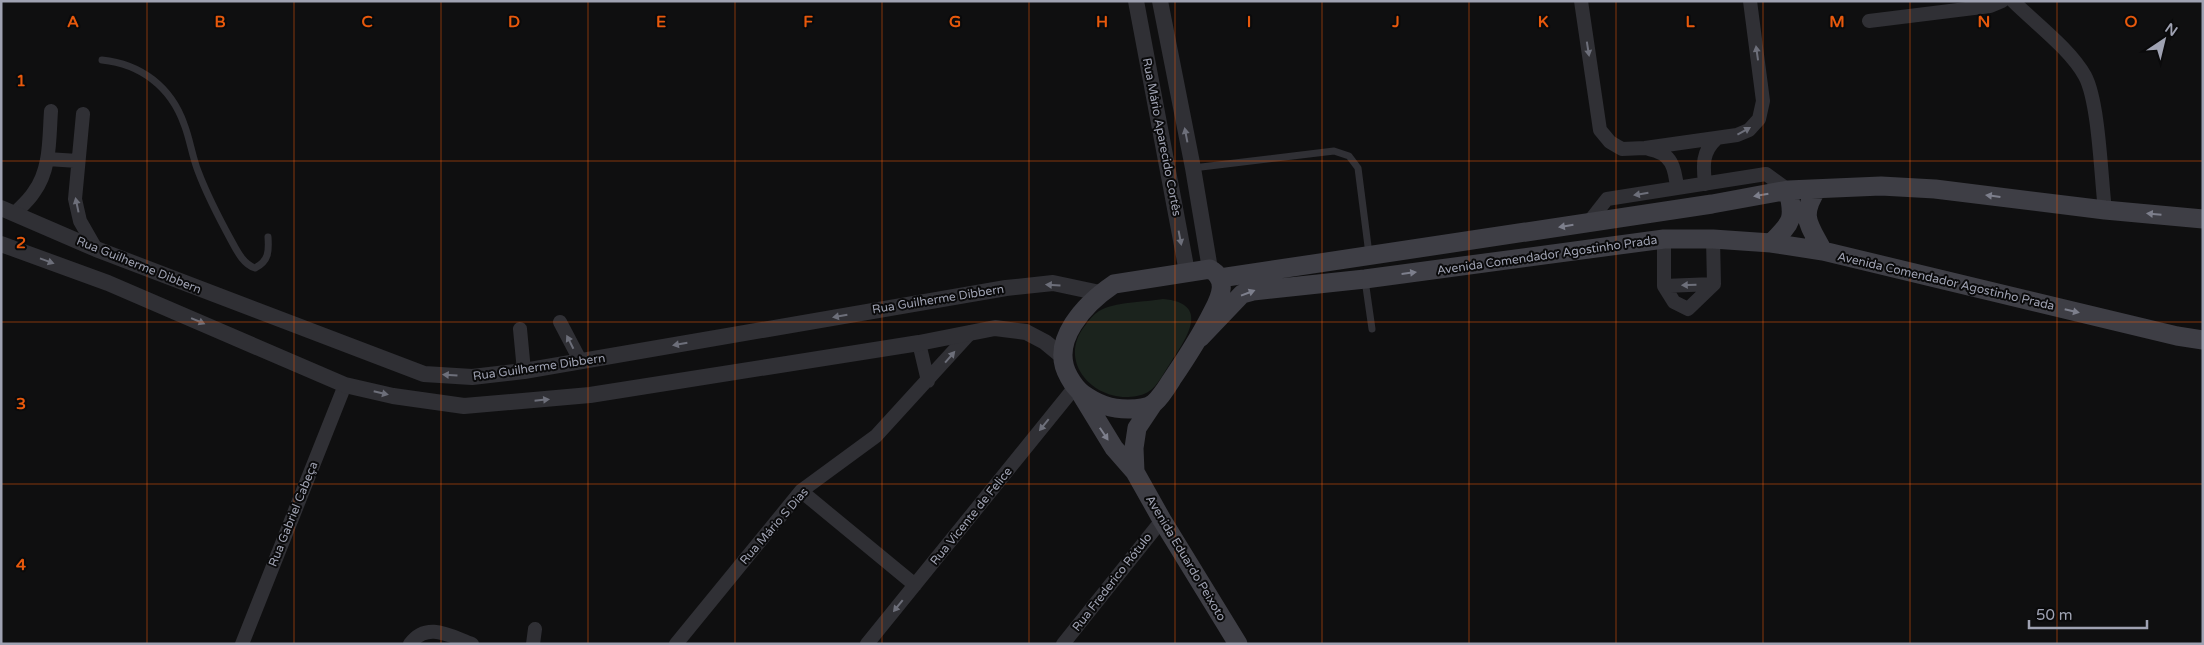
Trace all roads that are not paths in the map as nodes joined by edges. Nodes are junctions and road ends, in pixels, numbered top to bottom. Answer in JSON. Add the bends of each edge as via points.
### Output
{"nodes":[{"id":1,"x":1136,"y":1,"type":"edge"},
{"id":2,"x":1160,"y":1,"type":"edge"},
{"id":3,"x":1581,"y":1,"type":"edge"},
{"id":4,"x":1750,"y":1,"type":"edge"},
{"id":5,"x":2002,"y":1,"type":"edge"},
{"id":6,"x":2012,"y":1,"type":"edge"},
{"id":7,"x":1869,"y":21,"type":"dead end"},
{"id":8,"x":102,"y":60,"type":"dead end"},
{"id":9,"x":52,"y":111,"type":"dead end"},
{"id":10,"x":83,"y":114,"type":"dead end"},
{"id":11,"x":1716,"y":139,"type":"junction"},
{"id":12,"x":1645,"y":148,"type":"junction"},
{"id":13,"x":47,"y":158,"type":"junction"},
{"id":14,"x":78,"y":162,"type":"junction"},
{"id":15,"x":1193,"y":168,"type":"junction"},
{"id":16,"x":1705,"y":184,"type":"junction"},
{"id":17,"x":1677,"y":188,"type":"junction"},
{"id":18,"x":1817,"y":189,"type":"junction"},
{"id":19,"x":1788,"y":190,"type":"junction"},
{"id":20,"x":8,"y":210,"type":"edge"},
{"id":21,"x":2105,"y":210,"type":"junction"},
{"id":22,"x":2203,"y":219,"type":"edge"},
{"id":23,"x":1589,"y":222,"type":"junction"},
{"id":24,"x":268,"y":237,"type":"dead end"},
{"id":25,"x":1771,"y":242,"type":"junction"},
{"id":26,"x":1,"y":244,"type":"edge"},
{"id":27,"x":1667,"y":245,"type":"junction"},
{"id":28,"x":1710,"y":245,"type":"junction"},
{"id":29,"x":96,"y":250,"type":"junction"},
{"id":30,"x":1823,"y":251,"type":"junction"},
{"id":31,"x":1370,"y":257,"type":"junction"},
{"id":32,"x":1187,"y":272,"type":"junction"},
{"id":33,"x":1215,"y":274,"type":"junction"},
{"id":34,"x":1365,"y":279,"type":"junction"},
{"id":35,"x":1714,"y":284,"type":"junction"},
{"id":36,"x":1664,"y":286,"type":"junction"},
{"id":37,"x":1100,"y":293,"type":"junction"},
{"id":38,"x":560,"y":322,"type":"dead end"},
{"id":39,"x":520,"y":329,"type":"dead end"},
{"id":40,"x":1372,"y":329,"type":"dead end"},
{"id":41,"x":971,"y":332,"type":"junction"},
{"id":42,"x":1200,"y":338,"type":"junction"},
{"id":43,"x":2203,"y":340,"type":"edge"},
{"id":44,"x":919,"y":343,"type":"junction"},
{"id":45,"x":1062,"y":356,"type":"junction"},
{"id":46,"x":581,"y":362,"type":"junction"},
{"id":47,"x":524,"y":371,"type":"junction"},
{"id":48,"x":928,"y":381,"type":"junction"},
{"id":49,"x":345,"y":385,"type":"junction"},
{"id":50,"x":1077,"y":390,"type":"junction"},
{"id":51,"x":1153,"y":404,"type":"junction"},
{"id":52,"x":1135,"y":472,"type":"junction"},
{"id":53,"x":801,"y":491,"type":"junction"},
{"id":54,"x":1162,"y":520,"type":"junction"},
{"id":55,"x":915,"y":585,"type":"junction"},
{"id":56,"x":535,"y":629,"type":"dead end"},
{"id":57,"x":242,"y":644,"type":"edge"},
{"id":58,"x":410,"y":644,"type":"edge"},
{"id":59,"x":472,"y":644,"type":"edge"},
{"id":60,"x":532,"y":644,"type":"edge"},
{"id":61,"x":676,"y":644,"type":"edge"},
{"id":62,"x":867,"y":644,"type":"edge"},
{"id":63,"x":1063,"y":644,"type":"edge"},
{"id":64,"x":1238,"y":644,"type":"edge"}],
"edges":[{"from":1,"to":32,"type":"street","name":"Rua Mário Aparecido Cortês","one_way":true},
{"from":15,"to":2,"type":"street","name":"Rua Mário Aparecido Cortês","one_way":true},
{"from":3,"to":12,"type":"street","one_way":true,"via":[[1600,130],[1610,142],[1622,149]]},
{"from":11,"to":4,"type":"street","one_way":true,"via":[[1749,130],[1758,119],[1763,101]]},
{"from":5,"to":7,"type":"street","via":[[1990,6]]},
{"from":6,"to":21,"type":"street","via":[[2069,56],[2085,77],[2094,106]]},
{"from":8,"to":24,"type":"lane","via":[[129,65],[146,74],[166,91],[176,105],[209,197],[248,266],[256,268],[264,263],[269,252]]},
{"from":9,"to":13,"type":"street"},
{"from":10,"to":14,"type":"street"},
{"from":11,"to":12,"type":"street"},
{"from":11,"to":16,"type":"street","via":[[1706,151],[1703,164]]},
{"from":12,"to":17,"type":"street","via":[[1657,150],[1675,168]]},
{"from":13,"to":14,"type":"street"},
{"from":13,"to":20,"type":"street","via":[[34,192]]},
{"from":29,"to":14,"type":"street","one_way":true,"via":[[80,221],[75,199]]},
{"from":15,"to":31,"type":"lane","via":[[1334,151],[1349,156],[1358,168]]},
{"from":15,"to":33,"type":"street","name":"Rua Mário Aparecido Cortês"},
{"from":16,"to":17,"type":"street"},
{"from":16,"to":19,"type":"street","via":[[1766,174]]},
{"from":17,"to":23,"type":"street","one_way":true,"via":[[1608,199]]},
{"from":18,"to":19,"type":"main road","name":"Avenida Comendador Agostinho Prada"},
{"from":21,"to":18,"type":"main road","name":"Avenida Comendador Agostinho Prada","one_way":true,"via":[[1935,189],[1881,186]]},
{"from":18,"to":30,"type":"main road","via":[[1807,204],[1806,215]]},
{"from":19,"to":23,"type":"main road","name":"Avenida Comendador Agostinho Prada","one_way":true},
{"from":19,"to":25,"type":"main road","via":[[1792,217]]},
{"from":20,"to":29,"type":"street","name":"Rua Guilherme Dibbern"},
{"from":22,"to":21,"type":"main road","name":"Avenida Comendador Agostinho Prada","one_way":true},
{"from":23,"to":31,"type":"main road","name":"Avenida Comendador Agostinho Prada","one_way":true},
{"from":25,"to":28,"type":"main road","name":"Avenida Comendador Agostinho Prada"},
{"from":25,"to":30,"type":"main road","name":"Avenida Comendador Agostinho Prada"},
{"from":26,"to":49,"type":"street","one_way":true,"via":[[108,283]]},
{"from":27,"to":28,"type":"main road","name":"Avenida Comendador Agostinho Prada"},
{"from":34,"to":27,"type":"main road","name":"Avenida Comendador Agostinho Prada","one_way":true},
{"from":27,"to":36,"type":"street"},
{"from":28,"to":35,"type":"street"},
{"from":47,"to":29,"type":"street","name":"Rua Guilherme Dibbern","one_way":true,"via":[[472,377],[424,374]]},
{"from":30,"to":43,"type":"main road","name":"Avenida Comendador Agostinho Prada","one_way":true},
{"from":31,"to":33,"type":"main road","name":"Avenida Comendador Agostinho Prada"},
{"from":32,"to":33,"type":"main road"},
{"from":32,"to":37,"type":"main road","via":[[1114,284]]},
{"from":33,"to":42,"type":"main road","via":[[1222,287],[1220,298]]},
{"from":34,"to":40,"type":"lane"},
{"from":42,"to":34,"type":"main road","name":"Avenida Comendador Agostinho Prada","one_way":true,"via":[[1242,294],[1253,290]]},
{"from":35,"to":36,"type":"street","one_way":true},
{"from":35,"to":36,"type":"street","via":[[1688,309],[1674,302]]},
{"from":37,"to":45,"type":"main road","via":[[1071,327]]},
{"from":37,"to":46,"type":"street","name":"Rua Guilherme Dibbern","one_way":true,"via":[[1052,283],[1006,288]]},
{"from":46,"to":38,"type":"street","one_way":true},
{"from":39,"to":47,"type":"street"},
{"from":41,"to":44,"type":"street"},
{"from":41,"to":45,"type":"street","via":[[995,328],[1026,332]]},
{"from":48,"to":41,"type":"street","name":"Rua Mário S Dias","one_way":true},
{"from":42,"to":51,"type":"main road"},
{"from":44,"to":48,"type":"street"},
{"from":49,"to":44,"type":"street","one_way":true,"via":[[464,406],[536,401]]},
{"from":45,"to":50,"type":"main road","via":[[1064,369]]},
{"from":46,"to":47,"type":"street","name":"Rua Guilherme Dibbern"},
{"from":48,"to":53,"type":"street","name":"Rua Mário S Dias","via":[[876,436]]},
{"from":49,"to":57,"type":"street","name":"Rua Gabriel Cabeça"},
{"from":50,"to":51,"type":"main road","via":[[1096,403],[1116,409],[1135,409]]},
{"from":50,"to":52,"type":"main road","name":"Avenida Eduardo Peixoto","one_way":true,"via":[[1114,448]]},
{"from":50,"to":55,"type":"street","name":"Rua Vicente de Felice","one_way":true},
{"from":51,"to":52,"type":"main road","name":"Avenida Eduardo Peixoto","via":[[1137,428]]},
{"from":52,"to":54,"type":"main road","name":"Avenida Eduardo Peixoto"},
{"from":53,"to":55,"type":"street"},
{"from":53,"to":61,"type":"street","name":"Rua Mário S Dias"},
{"from":54,"to":63,"type":"street","name":"Rua Frederico Rótulo"},
{"from":54,"to":64,"type":"main road","name":"Avenida Eduardo Peixoto"},
{"from":55,"to":62,"type":"street","name":"Rua Vicente de Felice","one_way":true},
{"from":56,"to":60,"type":"street"},
{"from":58,"to":59,"type":"street","via":[[421,633],[435,630]]}]}
